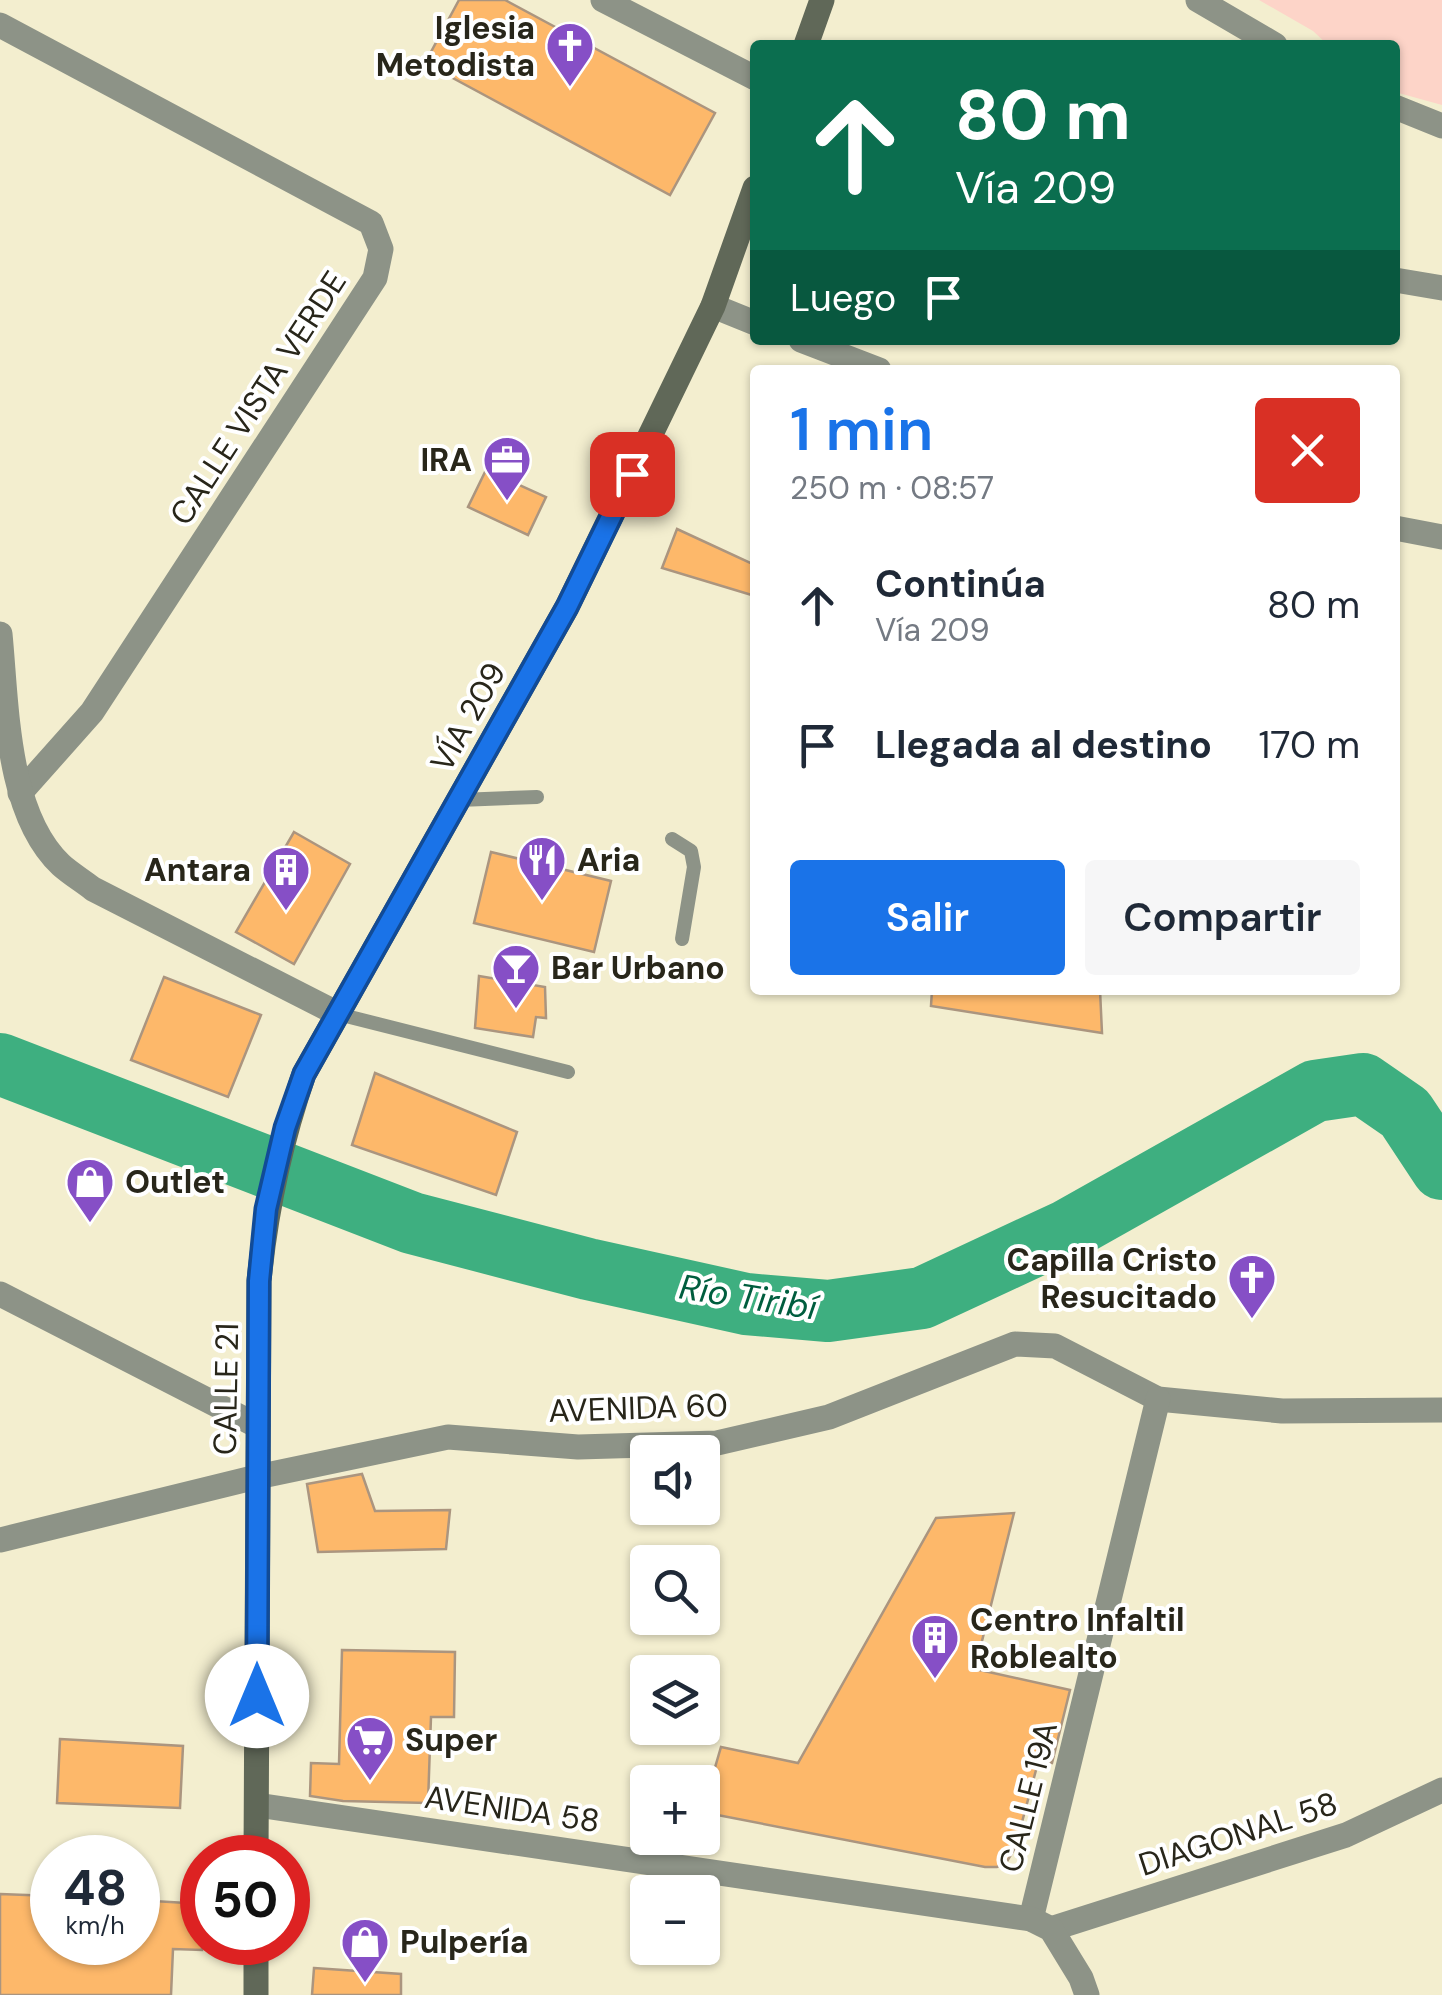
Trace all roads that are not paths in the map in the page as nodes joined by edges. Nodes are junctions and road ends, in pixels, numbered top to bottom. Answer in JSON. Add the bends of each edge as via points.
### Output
{"nodes":[{"id":1,"x":603,"y":0,"type":"edge"},
{"id":2,"x":822,"y":0,"type":"edge"},
{"id":3,"x":1198,"y":0,"type":"edge"},
{"id":4,"x":0,"y":26,"type":"edge"},
{"id":5,"x":808,"y":40,"type":"edge"},
{"id":6,"x":1266,"y":40,"type":"edge"},
{"id":7,"x":750,"y":75,"type":"edge"},
{"id":8,"x":1400,"y":109,"type":"edge"},
{"id":9,"x":1442,"y":126,"type":"edge"},
{"id":10,"x":750,"y":202,"type":"edge"},
{"id":11,"x":1400,"y":281,"type":"edge"},
{"id":12,"x":1442,"y":288,"type":"edge"},
{"id":13,"x":712,"y":306,"type":"junction"},
{"id":14,"x":750,"y":320,"type":"edge"},
{"id":15,"x":814,"y":345,"type":"edge"},
{"id":16,"x":866,"y":365,"type":"edge"},
{"id":17,"x":1400,"y":529,"type":"edge"},
{"id":18,"x":1442,"y":536,"type":"edge"},
{"id":19,"x":0,"y":634,"type":"edge"},
{"id":20,"x":20,"y":792,"type":"junction"},
{"id":21,"x":537,"y":797,"type":"dead end"},
{"id":22,"x":458,"y":800,"type":"junction"},
{"id":23,"x":672,"y":839,"type":"dead end"},
{"id":24,"x":682,"y":939,"type":"dead end"},
{"id":25,"x":338,"y":1014,"type":"junction"},
{"id":26,"x":568,"y":1072,"type":"dead end"},
{"id":27,"x":259,"y":1281,"type":"joint"},
{"id":28,"x":0,"y":1294,"type":"edge"},
{"id":29,"x":1158,"y":1399,"type":"junction"},
{"id":30,"x":1442,"y":1410,"type":"edge"},
{"id":31,"x":258,"y":1426,"type":"junction"},
{"id":32,"x":257,"y":1478,"type":"junction"},
{"id":33,"x":0,"y":1540,"type":"edge"},
{"id":34,"x":1442,"y":1790,"type":"edge"},
{"id":35,"x":257,"y":1805,"type":"junction"},
{"id":36,"x":256,"y":1835,"type":"edge"},
{"id":37,"x":1041,"y":1924,"type":"junction"},
{"id":38,"x":256,"y":1965,"type":"edge"},
{"id":39,"x":256,"y":1995,"type":"edge"},
{"id":40,"x":1087,"y":1995,"type":"edge"}],
"edges":[{"from":1,"to":7,"type":"street"},
{"from":2,"to":5,"type":"main road"},
{"from":3,"to":6,"type":"street"},
{"from":4,"to":20,"type":"street","name":"CALLE VISTA VERDE","via":[[371,223],[382,248],[376,278],[92,712]]},
{"from":8,"to":9,"type":"street"},
{"from":10,"to":13,"type":"main road","name":"VÍA 209"},
{"from":11,"to":12,"type":"street"},
{"from":13,"to":14,"type":"street"},
{"from":13,"to":22,"type":"main road","name":"VÍA 209","via":[[567,607]]},
{"from":15,"to":16,"type":"street"},
{"from":17,"to":18,"type":"street"},
{"from":19,"to":20,"type":"street"},
{"from":20,"to":25,"type":"street","via":[[60,865],[93,889]]},
{"from":21,"to":22,"type":"lane"},
{"from":22,"to":25,"type":"main road","name":"VÍA 209"},
{"from":23,"to":24,"type":"lane","via":[[691,851],[694,867]]},
{"from":25,"to":26,"type":"lane"},
{"from":25,"to":27,"type":"main road","name":"VÍA 209","via":[[304,1074],[285,1128],[266,1209]]},
{"from":27,"to":31,"type":"main road","name":"CALLE 21"},
{"from":28,"to":31,"type":"street"},
{"from":29,"to":30,"type":"street","name":"AVENIDA 60","via":[[1282,1411]]},
{"from":29,"to":32,"type":"street","name":"AVENIDA 60","via":[[1055,1346],[1015,1344],[828,1416],[717,1443],[578,1448],[448,1437]]},
{"from":29,"to":37,"type":"street","name":"CALLE 19A"},
{"from":31,"to":32,"type":"main road","name":"CALLE 21"},
{"from":32,"to":33,"type":"street","name":"AVENIDA 60"},
{"from":32,"to":35,"type":"main road","name":"CALLE 21"},
{"from":34,"to":37,"type":"street","name":"DIAGONAL 58","via":[[1346,1835]]},
{"from":35,"to":36,"type":"main road","name":"CALLE 21"},
{"from":35,"to":37,"type":"street","name":"AVENIDA 58"},
{"from":37,"to":40,"type":"street"},
{"from":38,"to":39,"type":"main road"}]}
